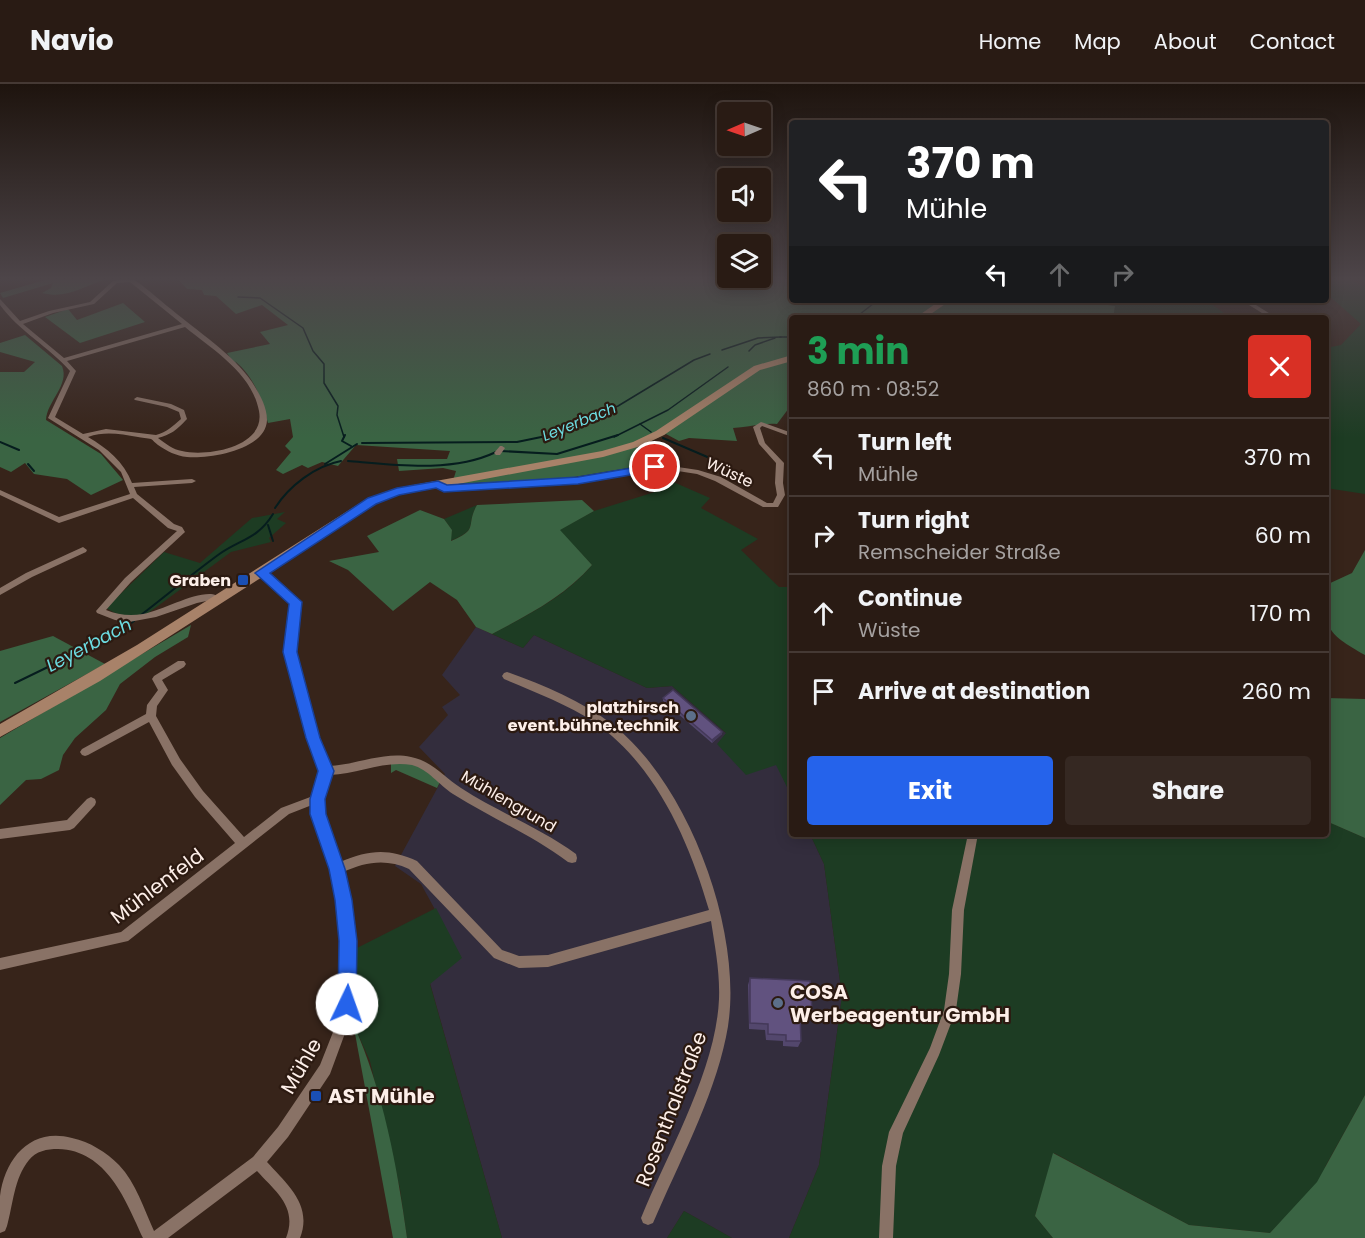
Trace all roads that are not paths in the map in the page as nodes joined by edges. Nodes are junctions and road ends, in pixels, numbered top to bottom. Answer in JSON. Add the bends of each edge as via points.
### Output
{"nodes":[{"id":1,"x":29,"y":331,"type":"edge"},
{"id":2,"x":166,"y":331,"type":"edge"},
{"id":3,"x":193,"y":331,"type":"edge"},
{"id":4,"x":789,"y":359,"type":"edge"},
{"id":5,"x":64,"y":360,"type":"junction"},
{"id":6,"x":137,"y":399,"type":"dead end"},
{"id":7,"x":789,"y":434,"type":"edge"},
{"id":8,"x":83,"y":437,"type":"junction"},
{"id":9,"x":154,"y":439,"type":"junction"},
{"id":10,"x":192,"y":482,"type":"dead end"},
{"id":11,"x":438,"y":484,"type":"junction"},
{"id":12,"x":132,"y":485,"type":"junction"},
{"id":13,"x":0,"y":492,"type":"edge"},
{"id":14,"x":134,"y":495,"type":"junction"},
{"id":15,"x":83,"y":550,"type":"dead end"},
{"id":16,"x":262,"y":573,"type":"junction"},
{"id":17,"x":0,"y":592,"type":"edge"},
{"id":18,"x":219,"y":601,"type":"junction"},
{"id":19,"x":181,"y":664,"type":"dead end"},
{"id":20,"x":507,"y":676,"type":"dead end"},
{"id":21,"x":151,"y":716,"type":"junction"},
{"id":22,"x":0,"y":731,"type":"edge"},
{"id":23,"x":85,"y":752,"type":"dead end"},
{"id":24,"x":326,"y":771,"type":"junction"},
{"id":25,"x":317,"y":799,"type":"junction"},
{"id":26,"x":91,"y":802,"type":"dead end"},
{"id":27,"x":0,"y":834,"type":"edge"},
{"id":28,"x":972,"y":837,"type":"edge"},
{"id":29,"x":243,"y":844,"type":"junction"},
{"id":30,"x":572,"y":858,"type":"dead end"},
{"id":31,"x":337,"y":869,"type":"junction"},
{"id":32,"x":716,"y":914,"type":"junction"},
{"id":33,"x":0,"y":964,"type":"edge"},
{"id":34,"x":258,"y":1162,"type":"junction"},
{"id":35,"x":648,"y":1218,"type":"dead end"},
{"id":36,"x":0,"y":1226,"type":"edge"},
{"id":37,"x":150,"y":1238,"type":"edge"},
{"id":38,"x":156,"y":1238,"type":"edge"},
{"id":39,"x":293,"y":1238,"type":"edge"},
{"id":40,"x":886,"y":1238,"type":"edge"}],
"edges":[{"from":1,"to":5,"type":"street"},
{"from":2,"to":5,"type":"street"},
{"from":3,"to":9,"type":"street","via":[[237,366],[247,379],[261,408],[263,425],[241,445],[203,454],[179,453]]},
{"from":4,"to":11,"type":"main road","via":[[757,368],[660,433],[637,444],[603,454]]},
{"from":5,"to":8,"type":"street","via":[[73,370],[51,418]]},
{"from":6,"to":9,"type":"street","via":[[169,405],[185,415],[175,429]]},
{"from":7,"to":11,"type":"street","name":"Wüste","via":[[766,425],[756,427],[762,444],[780,463],[781,495],[775,505],[766,505],[698,471],[671,468],[643,468],[578,480],[444,489]]},
{"from":8,"to":9,"type":"street","via":[[108,431]]},
{"from":8,"to":12,"type":"street","via":[[124,471]]},
{"from":10,"to":12,"type":"street"},
{"from":11,"to":16,"type":"main road","via":[[372,501]]},
{"from":12,"to":14,"type":"street"},
{"from":13,"to":14,"type":"street","via":[[59,520]]},
{"from":14,"to":18,"type":"street","via":[[180,531],[100,611],[135,620],[184,603],[212,597]]},
{"from":15,"to":17,"type":"street"},
{"from":16,"to":18,"type":"main road"},
{"from":16,"to":24,"type":"street","via":[[296,602],[290,652]]},
{"from":18,"to":22,"type":"main road"},
{"from":19,"to":21,"type":"street","via":[[157,678],[163,690],[152,705]]},
{"from":20,"to":32,"type":"street","name":"Rosenthalstraße","via":[[564,700],[622,739],[658,784],[679,820],[700,863]]},
{"from":21,"to":23,"type":"street"},
{"from":21,"to":29,"type":"street","via":[[199,794]]},
{"from":24,"to":25,"type":"street","name":"Mühle"},
{"from":24,"to":30,"type":"street","name":"Mühlengrund","via":[[383,760],[419,762],[432,768],[456,790],[542,835]]},
{"from":25,"to":29,"type":"street","name":"Mühlenfeld","via":[[285,811]]},
{"from":25,"to":31,"type":"street","name":"Mühle","via":[[318,814]]},
{"from":26,"to":27,"type":"street","via":[[70,825]]},
{"from":28,"to":40,"type":"street","via":[[958,910],[950,1010],[896,1132],[888,1174]]},
{"from":29,"to":33,"type":"street","name":"Mühlenfeld","via":[[124,937]]},
{"from":31,"to":32,"type":"street","via":[[372,856],[413,865],[498,954],[519,962],[548,961]]},
{"from":31,"to":34,"type":"street","name":"Mühle","via":[[348,941],[349,990],[344,1022],[325,1070]]},
{"from":32,"to":35,"type":"street","name":"Rosenthalstraße","via":[[726,990],[720,1035],[706,1079]]},
{"from":34,"to":38,"type":"street","name":"Mühle"},
{"from":34,"to":39,"type":"street","via":[[297,1208],[299,1220]]},
{"from":36,"to":37,"type":"street","via":[[16,1168],[26,1153],[41,1142],[57,1140],[92,1153],[117,1172]]}]}
